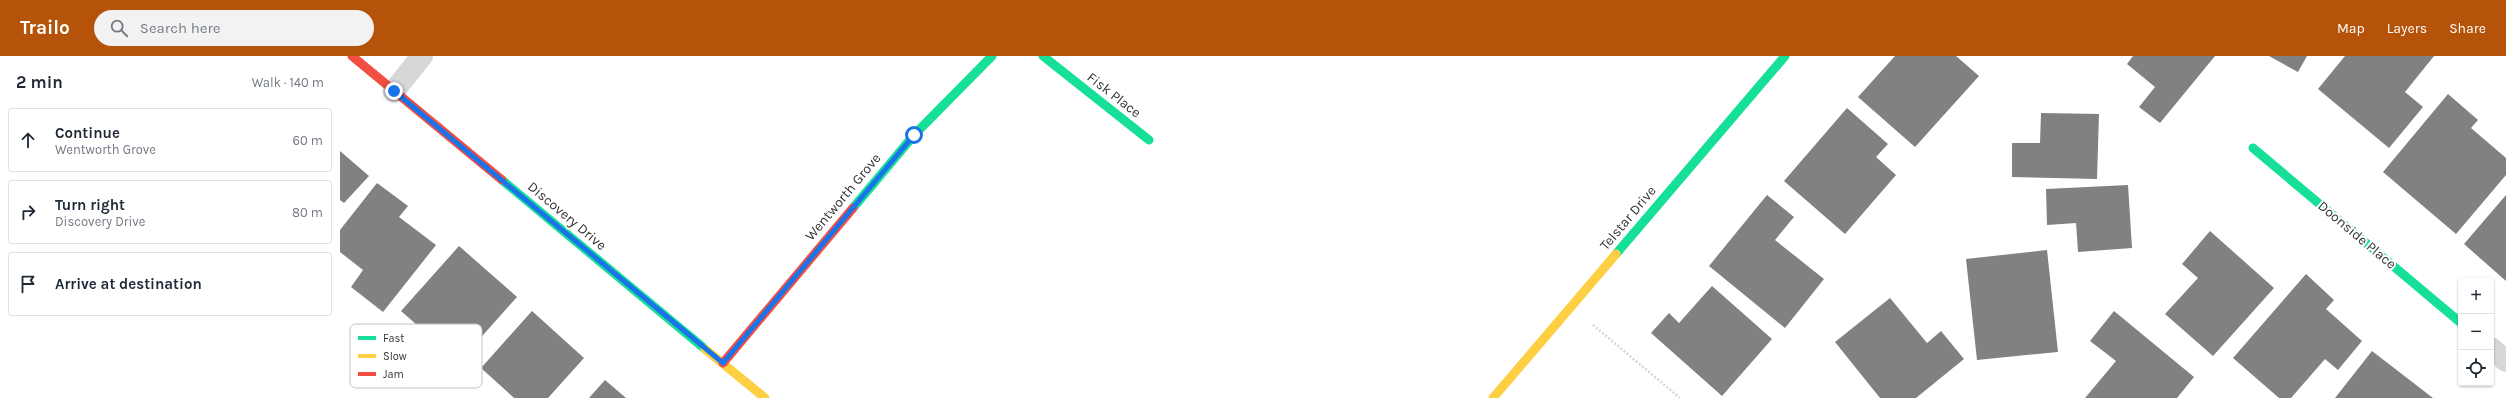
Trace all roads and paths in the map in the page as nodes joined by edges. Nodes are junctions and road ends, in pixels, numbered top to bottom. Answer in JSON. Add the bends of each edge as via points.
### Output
{"nodes":[{"id":1,"x":352,"y":56,"type":"edge"},
{"id":2,"x":422,"y":56,"type":"edge"},
{"id":3,"x":992,"y":56,"type":"edge"},
{"id":4,"x":1043,"y":56,"type":"edge"},
{"id":5,"x":1784,"y":56,"type":"edge"},
{"id":6,"x":394,"y":91,"type":"junction"},
{"id":7,"x":1150,"y":140,"type":"dead end"},
{"id":8,"x":2254,"y":148,"type":"dead end"},
{"id":9,"x":1571,"y":306,"type":"junction"},
{"id":10,"x":2458,"y":320,"type":"edge"},
{"id":11,"x":2493,"y":350,"type":"edge"},
{"id":12,"x":2506,"y":361,"type":"edge"},
{"id":13,"x":723,"y":363,"type":"junction"},
{"id":14,"x":765,"y":398,"type":"edge"},
{"id":15,"x":1493,"y":398,"type":"edge"},
{"id":16,"x":1680,"y":398,"type":"edge"}],
"edges":[{"from":1,"to":6,"type":"street","name":"Discovery Drive"},
{"from":2,"to":6,"type":"street"},
{"from":3,"to":13,"type":"street","name":"Wentworth Grove","via":[[914,135]]},
{"from":4,"to":7,"type":"street","name":"Fisk Place"},
{"from":5,"to":9,"type":"street","name":"Telstar Drive"},
{"from":6,"to":13,"type":"street","name":"Discovery Drive"},
{"from":8,"to":10,"type":"street","name":"Doonside Place"},
{"from":9,"to":15,"type":"street","name":"Telstar Drive"},
{"from":9,"to":16,"type":"path"},
{"from":11,"to":12,"type":"street"},
{"from":13,"to":14,"type":"street","name":"Discovery Drive"}]}
